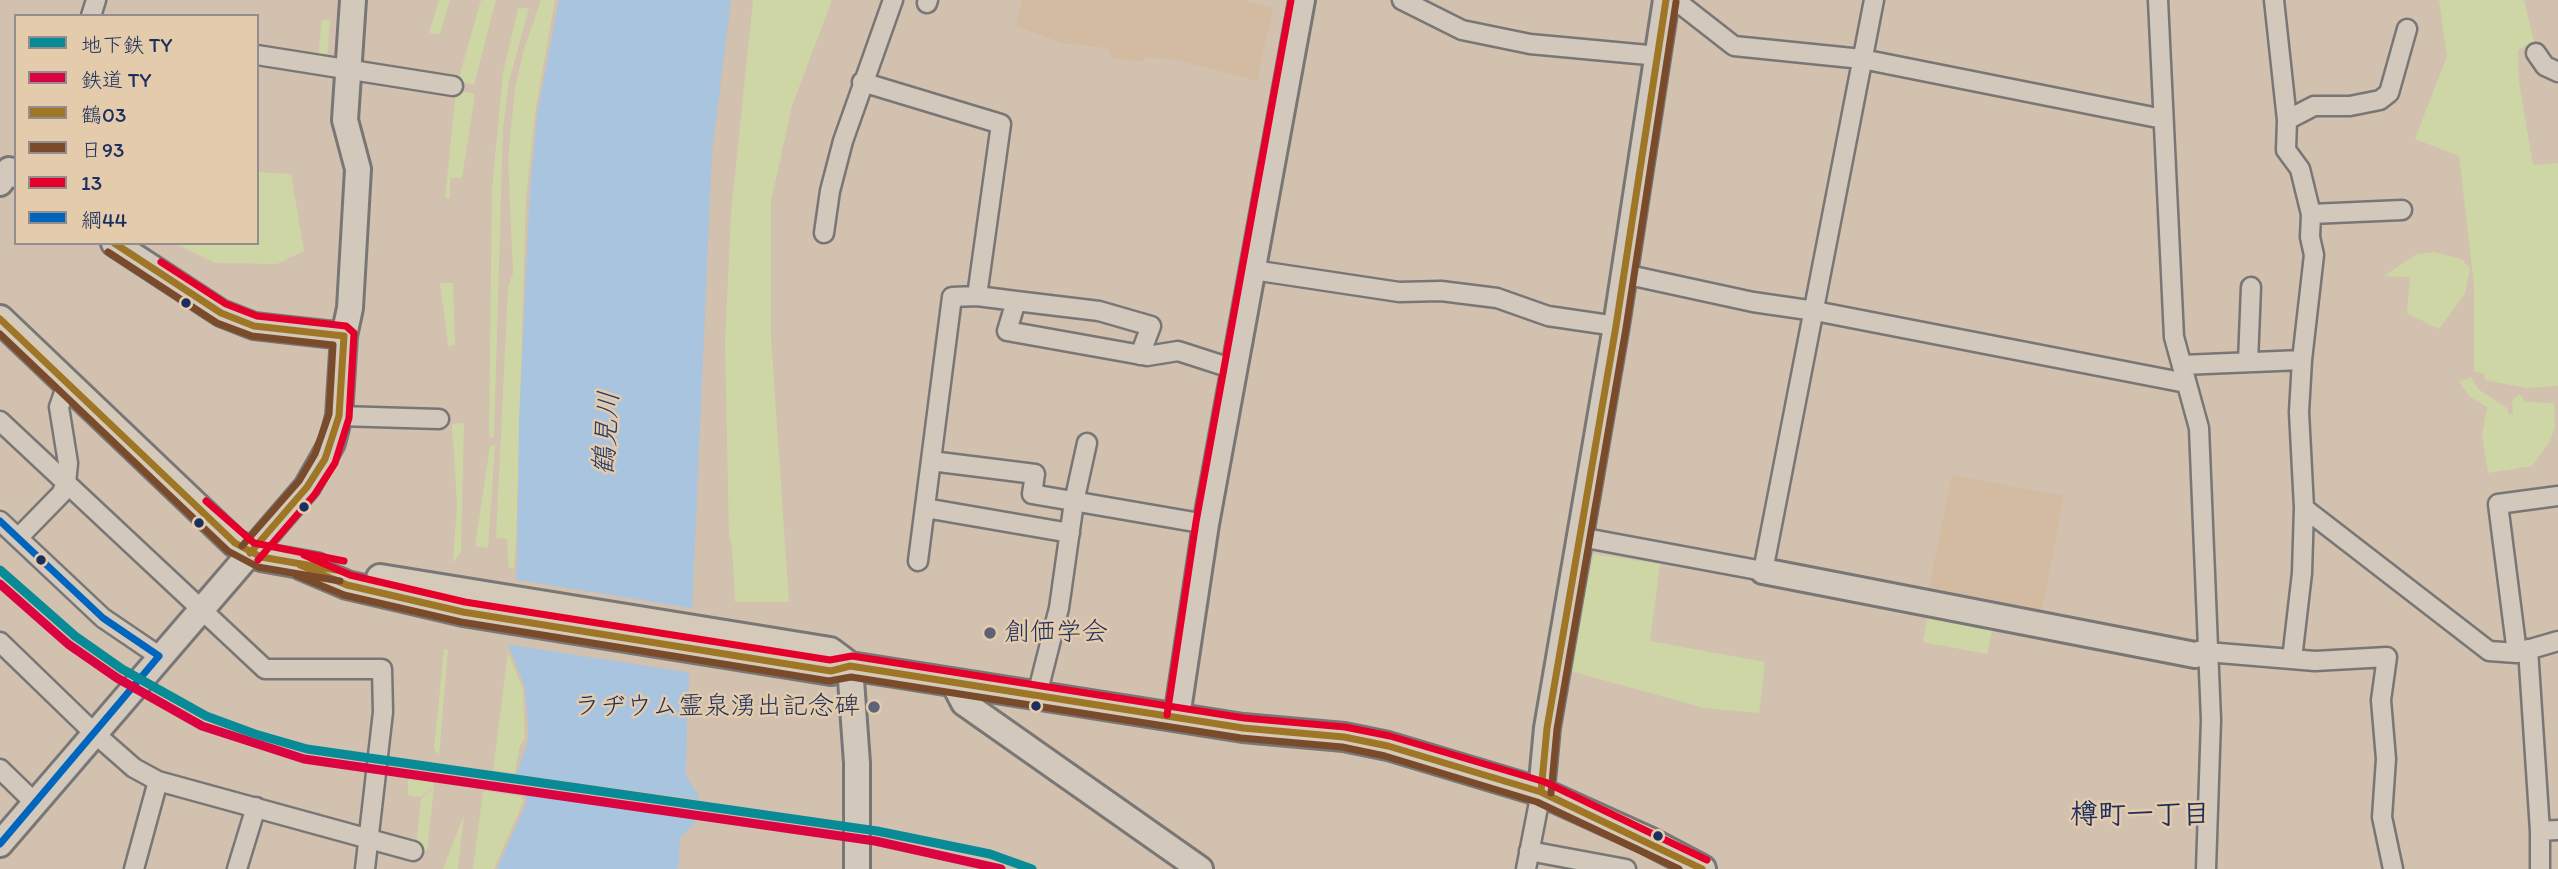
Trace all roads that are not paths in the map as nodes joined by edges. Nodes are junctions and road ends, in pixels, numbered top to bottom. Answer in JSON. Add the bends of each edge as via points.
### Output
{"nodes":[{"id":1,"x":353,"y":0,"type":"edge"},
{"id":2,"x":893,"y":0,"type":"edge"},
{"id":3,"x":1302,"y":0,"type":"edge"},
{"id":4,"x":1402,"y":0,"type":"edge"},
{"id":5,"x":1666,"y":0,"type":"edge"},
{"id":6,"x":1675,"y":0,"type":"edge"},
{"id":7,"x":1874,"y":0,"type":"edge"},
{"id":8,"x":2158,"y":0,"type":"edge"},
{"id":9,"x":2274,"y":0,"type":"edge"},
{"id":10,"x":2407,"y":30,"type":"dead end"},
{"id":11,"x":2536,"y":52,"type":"dead end"},
{"id":12,"x":259,"y":55,"type":"edge"},
{"id":13,"x":1659,"y":56,"type":"junction"},
{"id":14,"x":1862,"y":59,"type":"junction"},
{"id":15,"x":350,"y":69,"type":"junction"},
{"id":16,"x":2558,"y":72,"type":"edge"},
{"id":17,"x":862,"y":82,"type":"junction"},
{"id":18,"x":453,"y":86,"type":"dead end"},
{"id":19,"x":2163,"y":119,"type":"junction"},
{"id":20,"x":2287,"y":120,"type":"junction"},
{"id":21,"x":2402,"y":210,"type":"dead end"},
{"id":22,"x":2311,"y":214,"type":"junction"},
{"id":23,"x":824,"y":233,"type":"dead end"},
{"id":24,"x":117,"y":245,"type":"edge"},
{"id":25,"x":1253,"y":270,"type":"junction"},
{"id":26,"x":1624,"y":274,"type":"junction"},
{"id":27,"x":2251,"y":287,"type":"dead end"},
{"id":28,"x":976,"y":296,"type":"junction"},
{"id":29,"x":1016,"y":301,"type":"junction"},
{"id":30,"x":1815,"y":311,"type":"junction"},
{"id":31,"x":0,"y":319,"type":"edge"},
{"id":32,"x":1616,"y":326,"type":"junction"},
{"id":33,"x":344,"y":336,"type":"junction"},
{"id":34,"x":1140,"y":355,"type":"junction"},
{"id":35,"x":2302,"y":360,"type":"junction"},
{"id":36,"x":2248,"y":362,"type":"junction"},
{"id":37,"x":2182,"y":365,"type":"junction"},
{"id":38,"x":1237,"y":370,"type":"junction"},
{"id":39,"x":2186,"y":383,"type":"junction"},
{"id":40,"x":67,"y":384,"type":"junction"},
{"id":41,"x":339,"y":416,"type":"junction"},
{"id":42,"x":439,"y":419,"type":"dead end"},
{"id":43,"x":0,"y":421,"type":"edge"},
{"id":44,"x":1087,"y":443,"type":"dead end"},
{"id":45,"x":931,"y":461,"type":"junction"},
{"id":46,"x":66,"y":484,"type":"junction"},
{"id":47,"x":2558,"y":496,"type":"edge"},
{"id":48,"x":1074,"y":502,"type":"junction"},
{"id":49,"x":925,"y":508,"type":"junction"},
{"id":50,"x":2304,"y":508,"type":"junction"},
{"id":51,"x":0,"y":521,"type":"edge"},
{"id":52,"x":1206,"y":524,"type":"junction"},
{"id":53,"x":1070,"y":533,"type":"junction"},
{"id":54,"x":1580,"y":537,"type":"junction"},
{"id":55,"x":18,"y":538,"type":"junction"},
{"id":56,"x":250,"y":553,"type":"junction"},
{"id":57,"x":918,"y":561,"type":"dead end"},
{"id":58,"x":1763,"y":571,"type":"junction"},
{"id":59,"x":200,"y":610,"type":"junction"},
{"id":60,"x":2558,"y":640,"type":"edge"},
{"id":61,"x":0,"y":642,"type":"edge"},
{"id":62,"x":2523,"y":651,"type":"junction"},
{"id":63,"x":2207,"y":652,"type":"junction"},
{"id":64,"x":159,"y":656,"type":"junction"},
{"id":65,"x":2292,"y":659,"type":"junction"},
{"id":66,"x":837,"y":663,"type":"junction"},
{"id":67,"x":953,"y":682,"type":"junction"},
{"id":68,"x":1037,"y":695,"type":"junction"},
{"id":69,"x":1177,"y":717,"type":"junction"},
{"id":70,"x":93,"y":732,"type":"junction"},
{"id":71,"x":0,"y":769,"type":"edge"},
{"id":72,"x":158,"y":781,"type":"junction"},
{"id":73,"x":1541,"y":792,"type":"junction"},
{"id":74,"x":35,"y":803,"type":"junction"},
{"id":75,"x":256,"y":807,"type":"junction"},
{"id":76,"x":2558,"y":830,"type":"edge"},
{"id":77,"x":2540,"y":831,"type":"junction"},
{"id":78,"x":369,"y":838,"type":"junction"},
{"id":79,"x":0,"y":844,"type":"edge"},
{"id":80,"x":414,"y":851,"type":"dead end"},
{"id":81,"x":1527,"y":860,"type":"edge"},
{"id":82,"x":862,"y":868,"type":"edge"},
{"id":83,"x":134,"y":869,"type":"edge"},
{"id":84,"x":237,"y":869,"type":"edge"},
{"id":85,"x":365,"y":869,"type":"edge"},
{"id":86,"x":1200,"y":869,"type":"edge"},
{"id":87,"x":1624,"y":869,"type":"edge"},
{"id":88,"x":1702,"y":869,"type":"edge"},
{"id":89,"x":2206,"y":869,"type":"edge"},
{"id":90,"x":2393,"y":869,"type":"edge"},
{"id":91,"x":2540,"y":869,"type":"edge"}],
"edges":[{"from":1,"to":15,"type":"street"},
{"from":2,"to":17,"type":"street"},
{"from":3,"to":25,"type":"street"},
{"from":4,"to":13,"type":"street","via":[[1462,30],[1530,44]]},
{"from":5,"to":13,"type":"street"},
{"from":6,"to":14,"type":"street","via":[[1734,46]]},
{"from":7,"to":14,"type":"street"},
{"from":8,"to":19,"type":"street"},
{"from":9,"to":20,"type":"street"},
{"from":10,"to":20,"type":"street","via":[[2389,93],[2380,100],[2314,106]]},
{"from":11,"to":16,"type":"street","via":[[2545,66]]},
{"from":12,"to":15,"type":"street"},
{"from":13,"to":26,"type":"street"},
{"from":14,"to":19,"type":"street"},
{"from":14,"to":30,"type":"street"},
{"from":15,"to":18,"type":"street"},
{"from":15,"to":33,"type":"street","via":[[345,120],[358,169],[350,307]]},
{"from":17,"to":23,"type":"street","via":[[834,172]]},
{"from":17,"to":28,"type":"street","via":[[1001,124]]},
{"from":19,"to":37,"type":"street","via":[[2174,337]]},
{"from":20,"to":22,"type":"street","via":[[2286,150],[2300,169]]},
{"from":21,"to":22,"type":"street"},
{"from":22,"to":35,"type":"street","via":[[2314,275]]},
{"from":24,"to":33,"type":"street","via":[[221,313],[254,326]]},
{"from":25,"to":32,"type":"street","via":[[1399,292],[1441,291],[1497,298],[1548,316]]},
{"from":25,"to":38,"type":"street"},
{"from":26,"to":30,"type":"street"},
{"from":26,"to":32,"type":"street"},
{"from":27,"to":36,"type":"street"},
{"from":28,"to":29,"type":"street"},
{"from":28,"to":45,"type":"street","via":[[952,297]]},
{"from":29,"to":34,"type":"street","via":[[1007,331]]},
{"from":29,"to":34,"type":"street","via":[[1099,311],[1151,326]]},
{"from":30,"to":39,"type":"street"},
{"from":30,"to":58,"type":"street"},
{"from":31,"to":40,"type":"main road"},
{"from":32,"to":54,"type":"street"},
{"from":33,"to":41,"type":"street"},
{"from":34,"to":38,"type":"street","via":[[1178,351]]},
{"from":35,"to":36,"type":"street"},
{"from":35,"to":50,"type":"street","via":[[2299,412]]},
{"from":36,"to":37,"type":"street"},
{"from":37,"to":39,"type":"street"},
{"from":38,"to":52,"type":"street"},
{"from":39,"to":63,"type":"street","via":[[2199,428]]},
{"from":40,"to":46,"type":"street","via":[[59,407],[68,463]]},
{"from":40,"to":56,"type":"main road"},
{"from":41,"to":42,"type":"street"},
{"from":41,"to":56,"type":"street","via":[[317,472]]},
{"from":43,"to":46,"type":"street"},
{"from":44,"to":48,"type":"street"},
{"from":45,"to":48,"type":"street","via":[[1035,474],[1032,494]]},
{"from":45,"to":49,"type":"street"},
{"from":46,"to":55,"type":"street"},
{"from":46,"to":59,"type":"street"},
{"from":47,"to":62,"type":"street","via":[[2498,504]]},
{"from":48,"to":52,"type":"street"},
{"from":48,"to":53,"type":"street"},
{"from":49,"to":53,"type":"street"},
{"from":49,"to":57,"type":"street"},
{"from":50,"to":62,"type":"street","via":[[2489,651]]},
{"from":50,"to":65,"type":"street"},
{"from":51,"to":55,"type":"street"},
{"from":52,"to":69,"type":"street"},
{"from":53,"to":68,"type":"street","via":[[1059,608]]},
{"from":54,"to":58,"type":"street"},
{"from":54,"to":73,"type":"street","via":[[1547,727]]},
{"from":55,"to":64,"type":"street","via":[[103,618]]},
{"from":56,"to":59,"type":"street"},
{"from":56,"to":66,"type":"main road","via":[[464,602]]},
{"from":58,"to":63,"type":"street","via":[[2195,654]]},
{"from":59,"to":64,"type":"street"},
{"from":59,"to":78,"type":"street","via":[[265,669],[382,669],[383,712]]},
{"from":60,"to":62,"type":"street"},
{"from":61,"to":70,"type":"street"},
{"from":62,"to":77,"type":"street"},
{"from":63,"to":65,"type":"street"},
{"from":63,"to":89,"type":"street","via":[[2211,720]]},
{"from":64,"to":70,"type":"street"},
{"from":65,"to":90,"type":"street","via":[[2387,657],[2381,700],[2386,759],[2382,817]]},
{"from":66,"to":67,"type":"main road"},
{"from":66,"to":82,"type":"street","via":[[858,763]]},
{"from":67,"to":68,"type":"main road"},
{"from":67,"to":86,"type":"street","via":[[964,703]]},
{"from":68,"to":69,"type":"main road"},
{"from":69,"to":73,"type":"main road","via":[[1268,732],[1355,739]]},
{"from":70,"to":72,"type":"street","via":[[134,768]]},
{"from":70,"to":74,"type":"street"},
{"from":71,"to":74,"type":"street"},
{"from":72,"to":75,"type":"street"},
{"from":72,"to":83,"type":"street"},
{"from":73,"to":81,"type":"street"},
{"from":73,"to":88,"type":"main road"},
{"from":74,"to":79,"type":"street"},
{"from":75,"to":78,"type":"street"},
{"from":75,"to":84,"type":"street"},
{"from":76,"to":77,"type":"street"},
{"from":77,"to":91,"type":"street"},
{"from":78,"to":80,"type":"street"},
{"from":78,"to":85,"type":"street"},
{"from":81,"to":87,"type":"street"}]}
